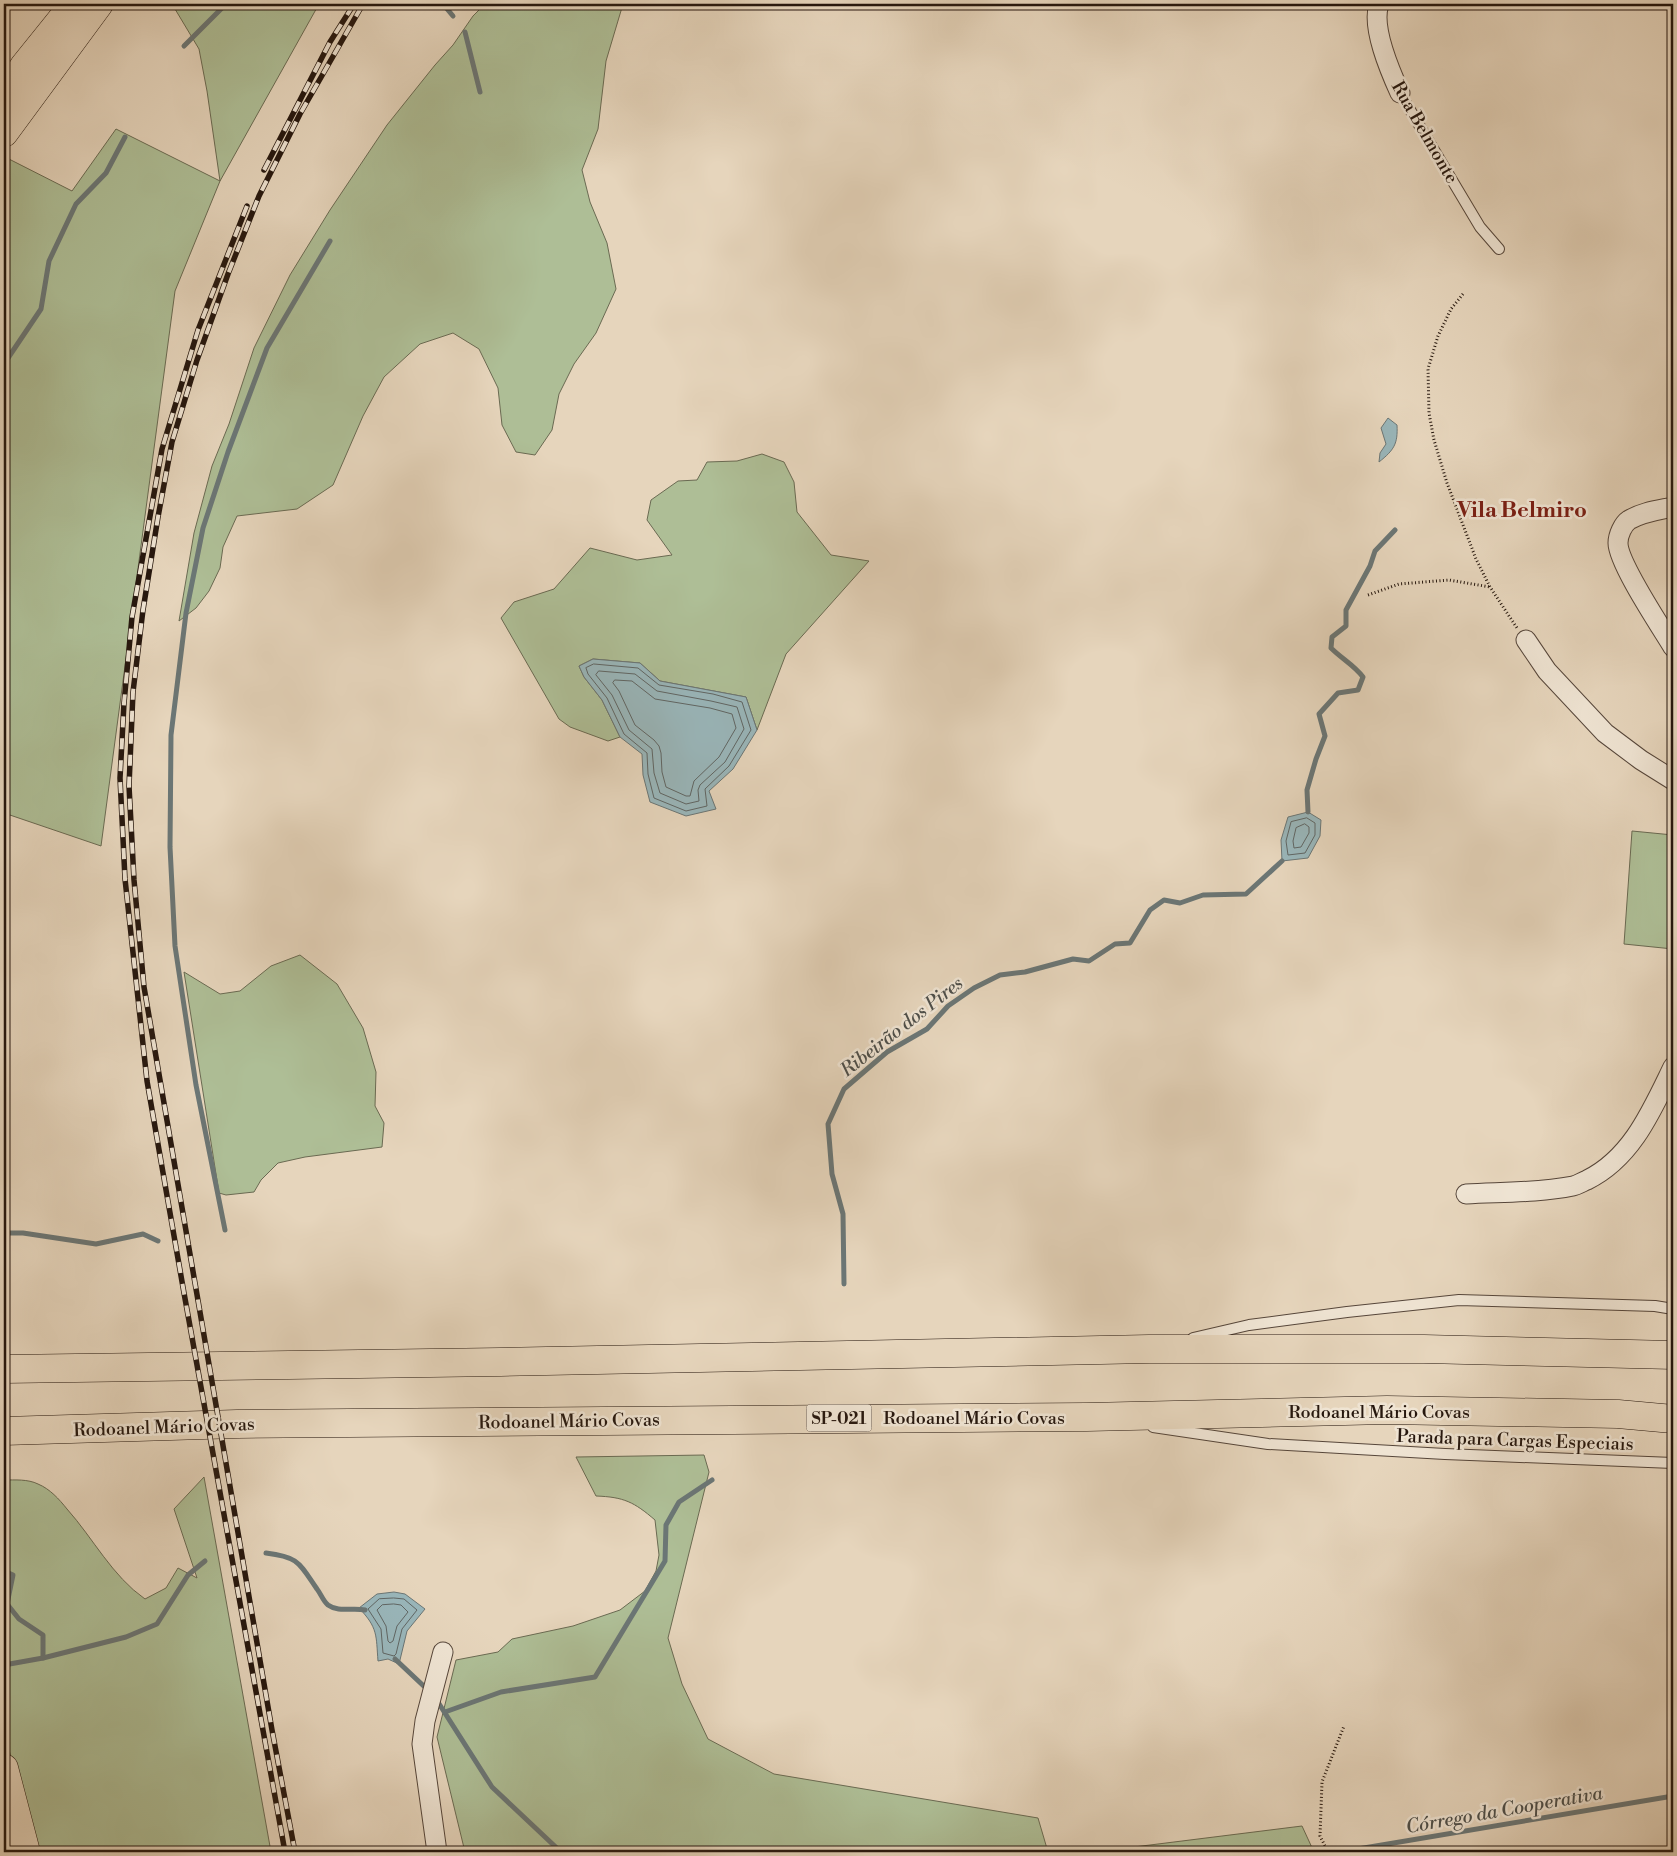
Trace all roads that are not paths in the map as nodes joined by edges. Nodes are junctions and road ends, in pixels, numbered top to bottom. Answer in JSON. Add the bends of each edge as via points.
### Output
{"nodes":[{"id":1,"x":74,"y":4,"type":"edge"},
{"id":2,"x":99,"y":4,"type":"edge"},
{"id":3,"x":1379,"y":4,"type":"edge"},
{"id":4,"x":1400,"y":93,"type":"joint"},
{"id":5,"x":4,"y":97,"type":"edge"},
{"id":6,"x":4,"y":132,"type":"edge"},
{"id":7,"x":1499,"y":249,"type":"dead end"},
{"id":8,"x":1673,"y":508,"type":"edge"},
{"id":9,"x":1526,"y":640,"type":"road end"},
{"id":10,"x":1673,"y":647,"type":"edge"},
{"id":11,"x":1673,"y":780,"type":"edge"},
{"id":12,"x":1673,"y":1067,"type":"edge"},
{"id":13,"x":1466,"y":1194,"type":"dead end"},
{"id":14,"x":1673,"y":1309,"type":"edge"},
{"id":15,"x":1149,"y":1349,"type":"junction"},
{"id":16,"x":1673,"y":1355,"type":"edge"},
{"id":17,"x":4,"y":1369,"type":"edge"},
{"id":18,"x":1087,"y":1417,"type":"junction"},
{"id":19,"x":1673,"y":1419,"type":"edge"},
{"id":20,"x":4,"y":1431,"type":"edge"},
{"id":21,"x":1673,"y":1463,"type":"edge"},
{"id":22,"x":443,"y":1652,"type":"dead end"},
{"id":23,"x":4,"y":1768,"type":"edge"},
{"id":24,"x":26,"y":1852,"type":"edge"},
{"id":25,"x":437,"y":1852,"type":"edge"}],
"edges":[{"from":1,"to":5,"type":"highway","via":[[24,66]]},
{"from":2,"to":6,"type":"highway"},
{"from":3,"to":4,"type":"street","name":"Rua Belmonte","via":[[1379,30],[1387,65]]},
{"from":4,"to":7,"type":"lane","name":"Rua Belmonte","via":[[1476,221]]},
{"from":8,"to":10,"type":"street","via":[[1642,514],[1628,521],[1620,532],[1618,544],[1624,564]]},
{"from":9,"to":11,"type":"street","via":[[1547,671],[1605,732]]},
{"from":12,"to":13,"type":"street","via":[[1645,1123],[1622,1153],[1599,1174],[1575,1186]]},
{"from":14,"to":15,"type":"lane","via":[[1459,1300],[1249,1325]]},
{"from":15,"to":16,"type":"highway","via":[[1424,1349]]},
{"from":15,"to":17,"type":"highway"},
{"from":18,"to":19,"type":"highway","name":"Rodoanel Mário Covas","number":"SP-021","via":[[1387,1410],[1618,1414]]},
{"from":18,"to":20,"type":"highway","name":"Rodoanel Mário Covas","number":"SP-021","via":[[276,1424]]},
{"from":18,"to":21,"type":"lane","name":"Parada para Cargas Especiais","via":[[1268,1444]]},
{"from":22,"to":25,"type":"street","via":[[428,1706],[422,1744]]},
{"from":23,"to":24,"type":"highway"}]}
